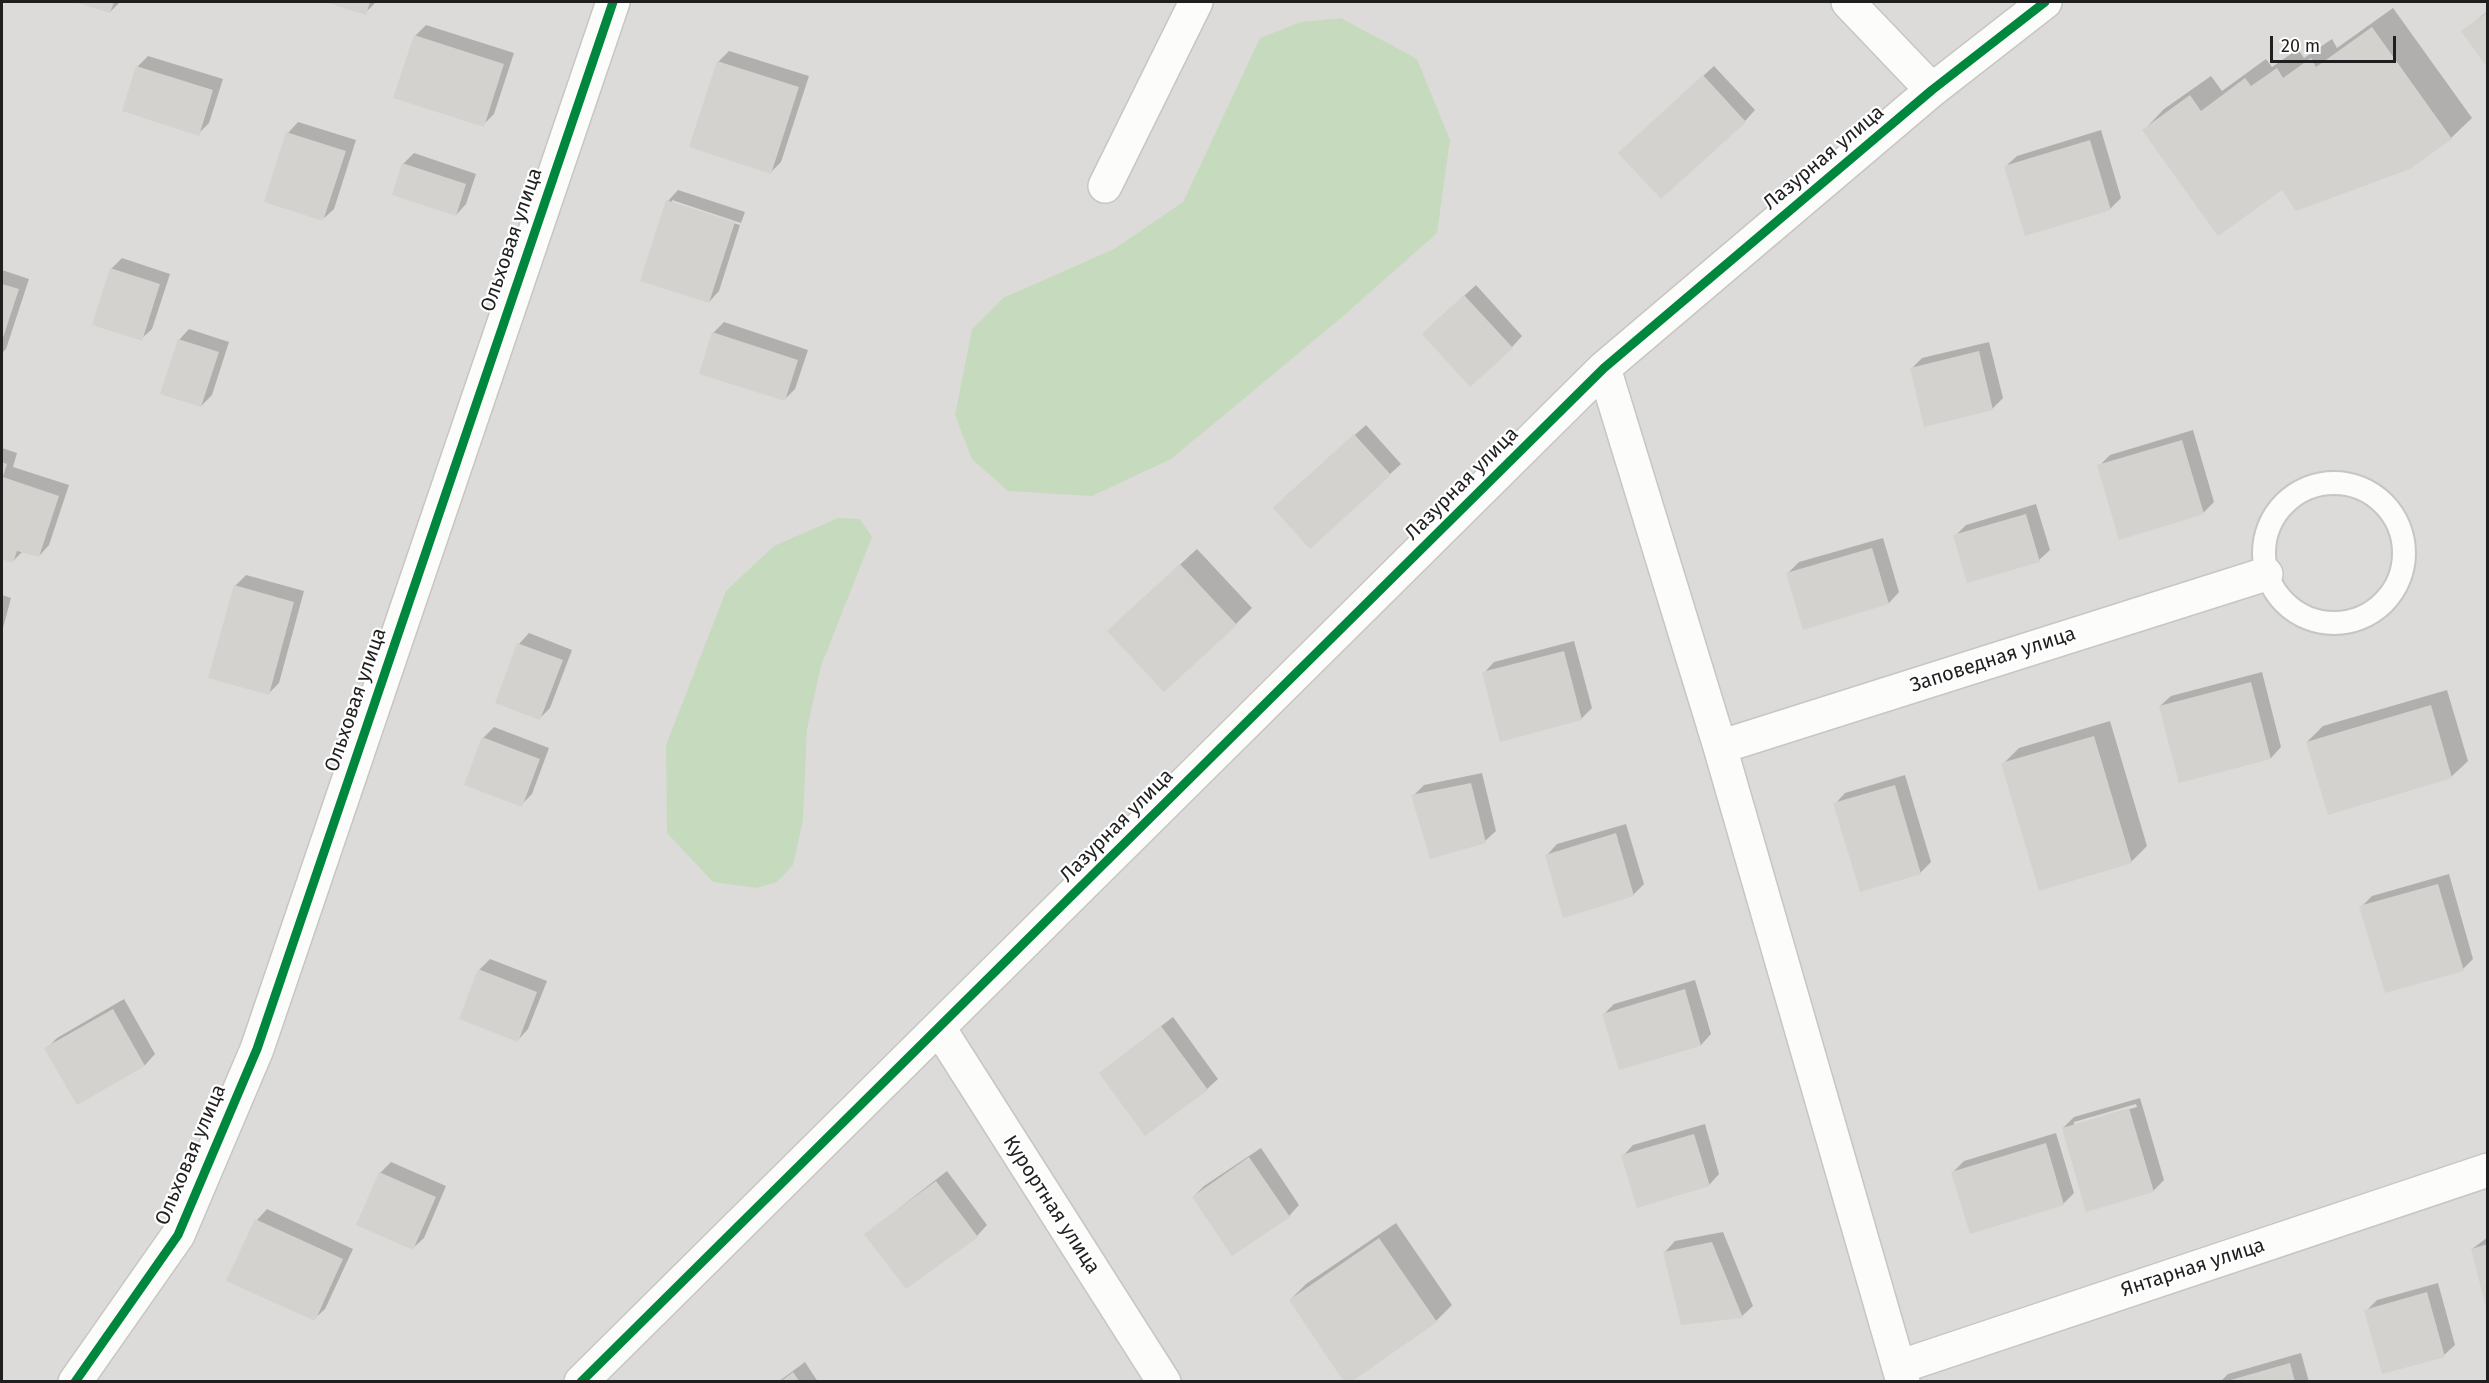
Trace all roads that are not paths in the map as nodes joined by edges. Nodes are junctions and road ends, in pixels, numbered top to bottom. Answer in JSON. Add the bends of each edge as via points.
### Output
{"nodes":[{"id":1,"x":613,"y":2,"type":"edge"},
{"id":2,"x":1196,"y":2,"type":"edge"},
{"id":3,"x":1848,"y":2,"type":"edge"},
{"id":4,"x":2045,"y":2,"type":"edge"},
{"id":5,"x":1932,"y":90,"type":"junction"},
{"id":6,"x":1106,"y":186,"type":"dead end"},
{"id":7,"x":1604,"y":368,"type":"junction"},
{"id":8,"x":2266,"y":574,"type":"junction"},
{"id":9,"x":1720,"y":747,"type":"junction"},
{"id":10,"x":939,"y":1028,"type":"junction"},
{"id":11,"x":2487,"y":1170,"type":"edge"},
{"id":12,"x":1901,"y":1374,"type":"edge"},
{"id":13,"x":75,"y":1382,"type":"edge"},
{"id":14,"x":581,"y":1382,"type":"edge"},
{"id":15,"x":1164,"y":1382,"type":"edge"}],
"edges":[{"from":1,"to":13,"type":"street","name":"Ольховая улица","via":[[257,1049],[178,1235]]},
{"from":2,"to":6,"type":"street"},
{"from":3,"to":5,"type":"street"},
{"from":4,"to":5,"type":"street","name":"Лазурная улица"},
{"from":5,"to":7,"type":"street","name":"Лазурная улица"},
{"from":7,"to":9,"type":"street"},
{"from":7,"to":10,"type":"street","name":"Лазурная улица"},
{"from":8,"to":8,"type":"lane","via":[[2263,547],[2271,520],[2288,498],[2312,485],[2340,482],[2366,490],[2388,507],[2401,531],[2404,559],[2397,585],[2380,607],[2355,620],[2328,623],[2301,615],[2280,598]]},
{"from":8,"to":9,"type":"street","name":"Заповедная улица"},
{"from":9,"to":12,"type":"street"},
{"from":10,"to":14,"type":"street","name":"Лазурная улица"},
{"from":10,"to":15,"type":"street","name":"Курортная улица"},
{"from":11,"to":12,"type":"street","name":"Янтарная улица"}]}
